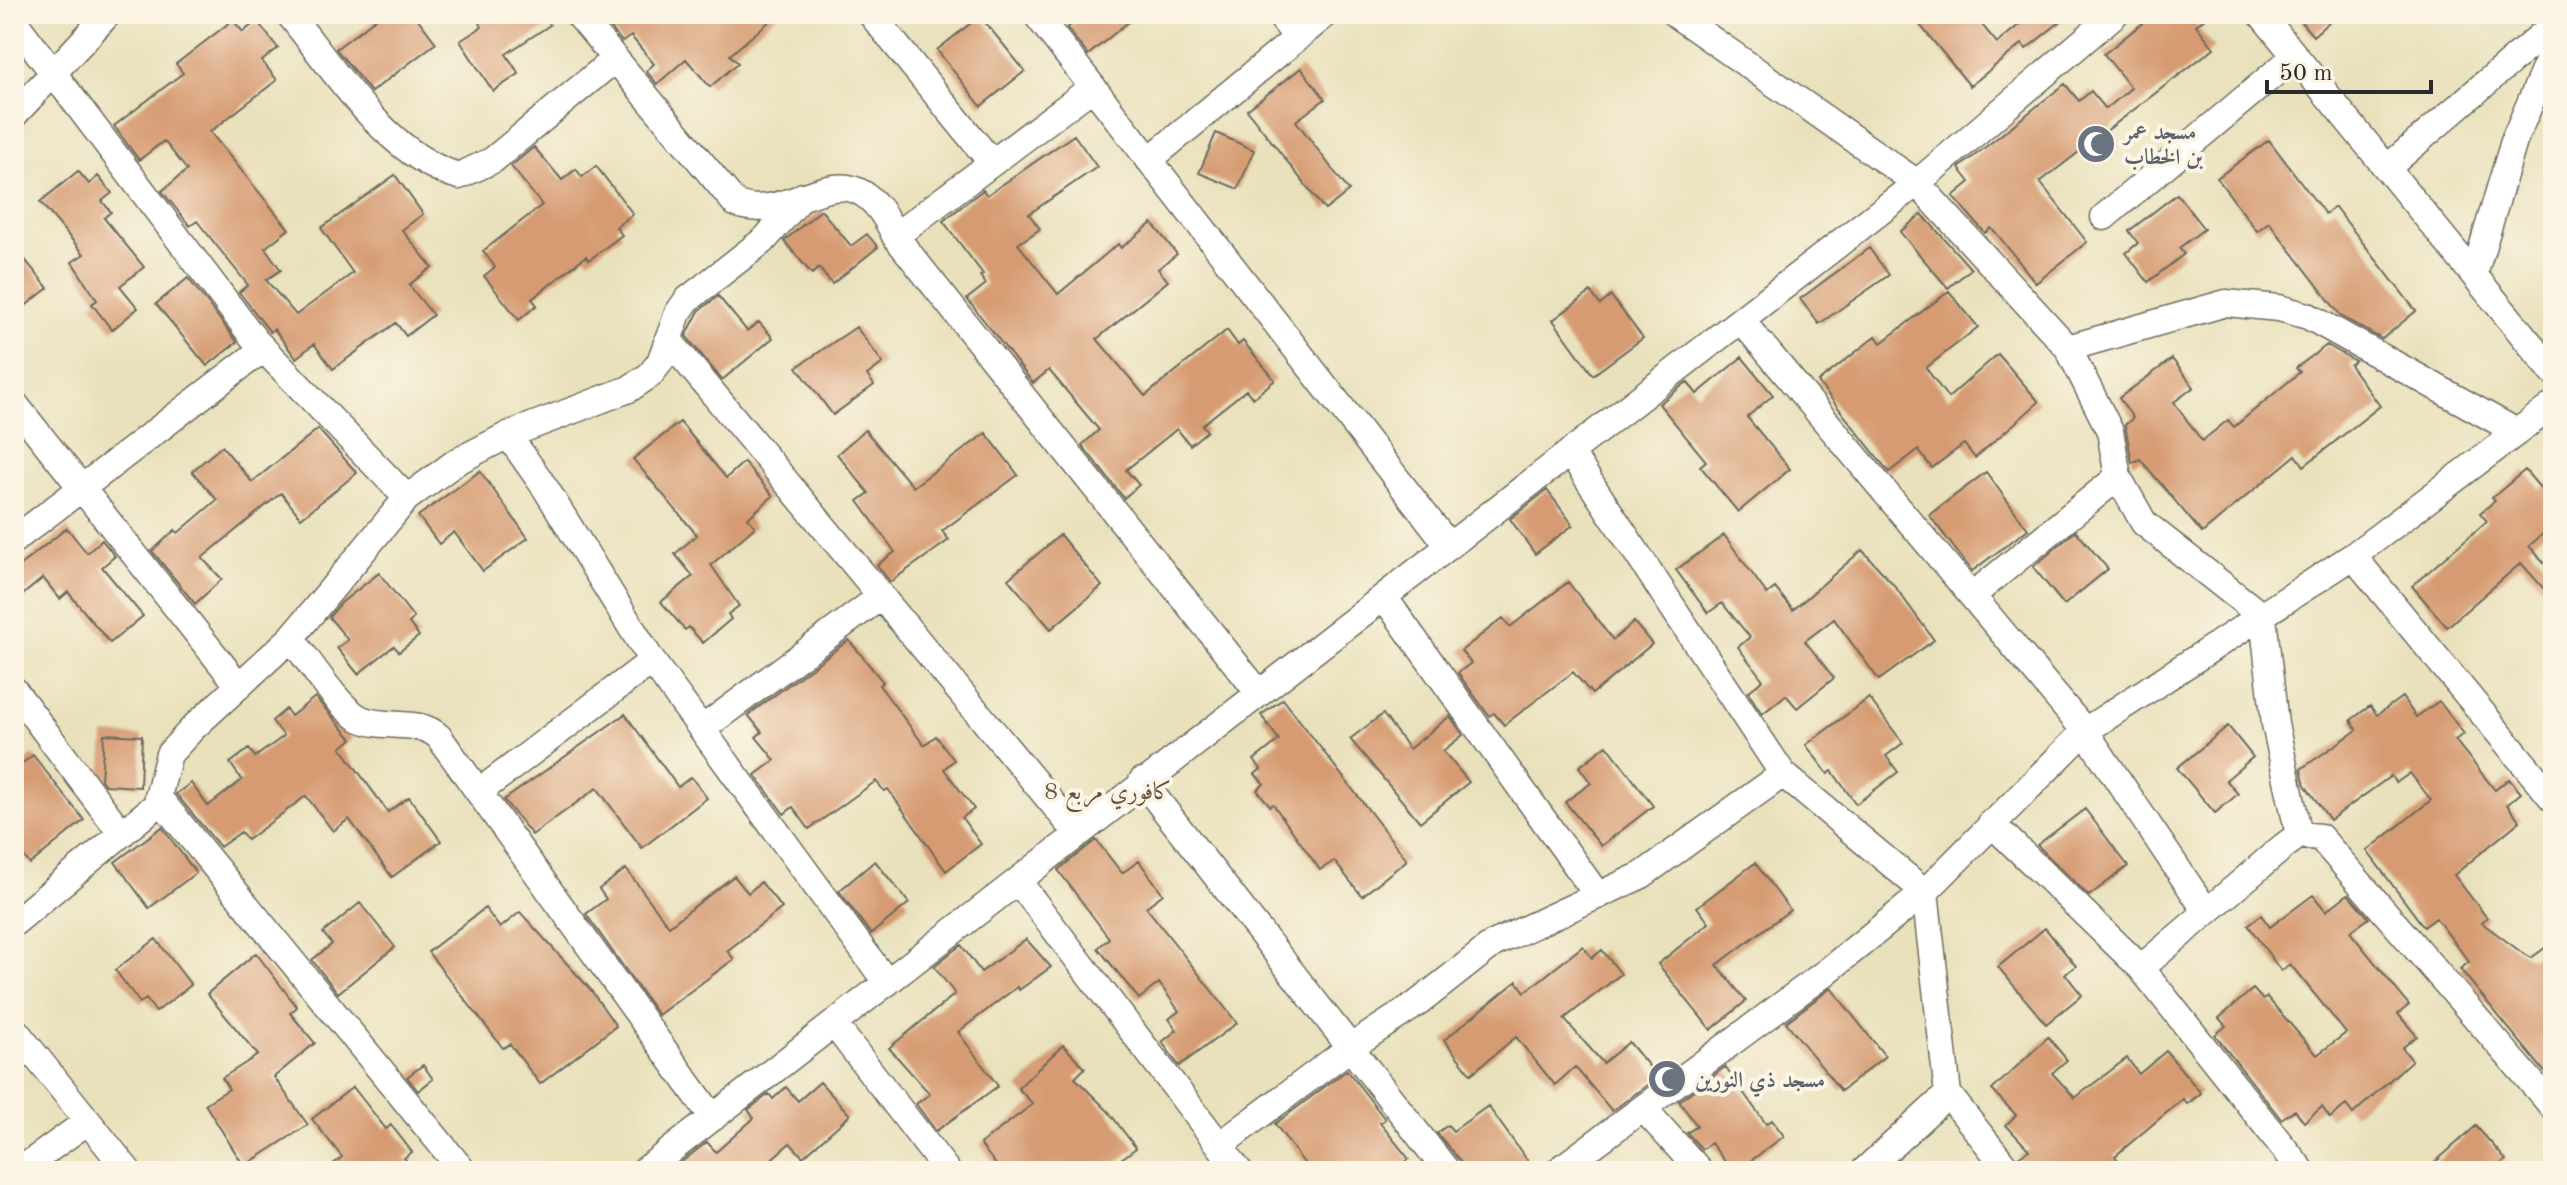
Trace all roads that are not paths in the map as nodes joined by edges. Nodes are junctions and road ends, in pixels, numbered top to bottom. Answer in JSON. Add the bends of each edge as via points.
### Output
{"nodes":[{"id":1,"x":108,"y":14,"type":"edge"},
{"id":2,"x":289,"y":14,"type":"edge"},
{"id":3,"x":578,"y":14,"type":"edge"},
{"id":4,"x":871,"y":14,"type":"edge"},
{"id":5,"x":1036,"y":14,"type":"edge"},
{"id":6,"x":1279,"y":14,"type":"edge"},
{"id":7,"x":1326,"y":14,"type":"edge"},
{"id":8,"x":1675,"y":14,"type":"edge"},
{"id":9,"x":2115,"y":14,"type":"edge"},
{"id":10,"x":2261,"y":14,"type":"edge"},
{"id":11,"x":14,"y":21,"type":"edge"},
{"id":12,"x":2553,"y":25,"type":"edge"},
{"id":13,"x":1297,"y":38,"type":"junction"},
{"id":14,"x":2553,"y":50,"type":"edge"},
{"id":15,"x":2294,"y":57,"type":"junction"},
{"id":16,"x":615,"y":59,"type":"junction"},
{"id":17,"x":52,"y":76,"type":"junction"},
{"id":18,"x":1093,"y":87,"type":"junction"},
{"id":19,"x":14,"y":115,"type":"edge"},
{"id":20,"x":1149,"y":160,"type":"junction"},
{"id":21,"x":992,"y":163,"type":"junction"},
{"id":22,"x":2387,"y":168,"type":"junction"},
{"id":23,"x":1917,"y":183,"type":"junction"},
{"id":24,"x":803,"y":196,"type":"junction"},
{"id":25,"x":2104,"y":217,"type":"dead end"},
{"id":26,"x":895,"y":236,"type":"junction"},
{"id":27,"x":2474,"y":275,"type":"junction"},
{"id":28,"x":1741,"y":320,"type":"junction"},
{"id":29,"x":668,"y":339,"type":"junction"},
{"id":30,"x":2068,"y":348,"type":"junction"},
{"id":31,"x":263,"y":349,"type":"junction"},
{"id":32,"x":2553,"y":372,"type":"edge"},
{"id":33,"x":14,"y":403,"type":"edge"},
{"id":34,"x":2553,"y":405,"type":"edge"},
{"id":35,"x":2517,"y":432,"type":"junction"},
{"id":36,"x":508,"y":435,"type":"junction"},
{"id":37,"x":1570,"y":452,"type":"junction"},
{"id":38,"x":2118,"y":477,"type":"junction"},
{"id":39,"x":82,"y":488,"type":"junction"},
{"id":40,"x":407,"y":498,"type":"junction"},
{"id":41,"x":14,"y":540,"type":"edge"},
{"id":42,"x":1449,"y":546,"type":"junction"},
{"id":43,"x":2353,"y":556,"type":"junction"},
{"id":44,"x":1974,"y":594,"type":"junction"},
{"id":45,"x":880,"y":597,"type":"junction"},
{"id":46,"x":1384,"y":597,"type":"junction"},
{"id":47,"x":2263,"y":617,"type":"junction"},
{"id":48,"x":291,"y":638,"type":"junction"},
{"id":49,"x":652,"y":661,"type":"junction"},
{"id":50,"x":239,"y":686,"type":"junction"},
{"id":51,"x":14,"y":690,"type":"edge"},
{"id":52,"x":1259,"y":693,"type":"junction"},
{"id":53,"x":702,"y":729,"type":"junction"},
{"id":54,"x":2085,"y":731,"type":"junction"},
{"id":55,"x":1783,"y":774,"type":"junction"},
{"id":56,"x":1142,"y":781,"type":"junction"},
{"id":57,"x":479,"y":792,"type":"junction"},
{"id":58,"x":2553,"y":799,"type":"edge"},
{"id":59,"x":161,"y":801,"type":"junction"},
{"id":60,"x":1991,"y":823,"type":"junction"},
{"id":61,"x":122,"y":834,"type":"junction"},
{"id":62,"x":1078,"y":834,"type":"junction"},
{"id":63,"x":2299,"y":835,"type":"junction"},
{"id":64,"x":1018,"y":881,"type":"junction"},
{"id":65,"x":1925,"y":892,"type":"junction"},
{"id":66,"x":1598,"y":896,"type":"junction"},
{"id":67,"x":2206,"y":911,"type":"junction"},
{"id":68,"x":14,"y":923,"type":"edge"},
{"id":69,"x":2141,"y":968,"type":"junction"},
{"id":70,"x":887,"y":983,"type":"junction"},
{"id":71,"x":834,"y":1024,"type":"junction"},
{"id":72,"x":14,"y":1029,"type":"edge"},
{"id":73,"x":1351,"y":1047,"type":"junction"},
{"id":74,"x":1948,"y":1094,"type":"junction"},
{"id":75,"x":2553,"y":1107,"type":"edge"},
{"id":76,"x":1643,"y":1108,"type":"junction"},
{"id":77,"x":713,"y":1118,"type":"junction"},
{"id":78,"x":88,"y":1121,"type":"junction"},
{"id":79,"x":1220,"y":1145,"type":"junction"},
{"id":80,"x":653,"y":1168,"type":"edge"},
{"id":81,"x":19,"y":1171,"type":"edge"},
{"id":82,"x":128,"y":1171,"type":"edge"},
{"id":83,"x":463,"y":1171,"type":"edge"},
{"id":84,"x":947,"y":1171,"type":"edge"},
{"id":85,"x":1239,"y":1171,"type":"edge"},
{"id":86,"x":1447,"y":1171,"type":"edge"},
{"id":87,"x":1558,"y":1171,"type":"edge"},
{"id":88,"x":1700,"y":1171,"type":"edge"},
{"id":89,"x":1864,"y":1171,"type":"edge"},
{"id":90,"x":2009,"y":1171,"type":"edge"},
{"id":91,"x":2302,"y":1171,"type":"edge"}],
"edges":[{"from":1,"to":17,"type":"street"},
{"from":2,"to":16,"type":"street","via":[[380,125],[421,161],[459,176],[493,160]]},
{"from":3,"to":16,"type":"street"},
{"from":4,"to":21,"type":"street"},
{"from":5,"to":18,"type":"street"},
{"from":6,"to":13,"type":"street"},
{"from":7,"to":13,"type":"street"},
{"from":8,"to":23,"type":"street"},
{"from":9,"to":23,"type":"street"},
{"from":10,"to":15,"type":"street"},
{"from":11,"to":17,"type":"street"},
{"from":12,"to":22,"type":"street"},
{"from":13,"to":20,"type":"street"},
{"from":14,"to":27,"type":"street","via":[[2515,138]]},
{"from":15,"to":22,"type":"street"},
{"from":15,"to":25,"type":"street"},
{"from":16,"to":24,"type":"street","via":[[735,203],[762,209]]},
{"from":17,"to":19,"type":"street"},
{"from":17,"to":31,"type":"street"},
{"from":18,"to":20,"type":"street"},
{"from":18,"to":21,"type":"street"},
{"from":20,"to":42,"type":"street"},
{"from":21,"to":26,"type":"street"},
{"from":22,"to":27,"type":"street"},
{"from":23,"to":28,"type":"street"},
{"from":23,"to":30,"type":"street"},
{"from":24,"to":26,"type":"street","via":[[841,186],[885,214]]},
{"from":24,"to":29,"type":"street","via":[[765,239],[687,300]]},
{"from":26,"to":52,"type":"street"},
{"from":27,"to":32,"type":"street"},
{"from":28,"to":37,"type":"street"},
{"from":28,"to":44,"type":"street"},
{"from":29,"to":36,"type":"street","via":[[655,370],[629,389]]},
{"from":29,"to":45,"type":"street"},
{"from":30,"to":35,"type":"street","via":[[2226,303],[2279,308],[2333,329]]},
{"from":30,"to":38,"type":"street","via":[[2110,431]]},
{"from":31,"to":39,"type":"street"},
{"from":31,"to":40,"type":"street"},
{"from":33,"to":39,"type":"street"},
{"from":34,"to":35,"type":"street"},
{"from":35,"to":43,"type":"street"},
{"from":36,"to":40,"type":"street","via":[[456,462]]},
{"from":36,"to":49,"type":"street"},
{"from":37,"to":42,"type":"street"},
{"from":37,"to":55,"type":"street"},
{"from":38,"to":44,"type":"street"},
{"from":38,"to":47,"type":"street","via":[[2144,523]]},
{"from":39,"to":41,"type":"street"},
{"from":39,"to":50,"type":"street"},
{"from":40,"to":48,"type":"street"},
{"from":42,"to":46,"type":"street"},
{"from":43,"to":47,"type":"street"},
{"from":43,"to":58,"type":"street"},
{"from":44,"to":54,"type":"street"},
{"from":45,"to":53,"type":"street"},
{"from":45,"to":62,"type":"street"},
{"from":46,"to":52,"type":"street"},
{"from":46,"to":66,"type":"street"},
{"from":47,"to":54,"type":"street"},
{"from":47,"to":63,"type":"street","via":[[2275,724]]},
{"from":48,"to":50,"type":"street"},
{"from":48,"to":57,"type":"street","via":[[353,713],[370,722],[432,730]]},
{"from":49,"to":53,"type":"street"},
{"from":49,"to":57,"type":"street"},
{"from":50,"to":59,"type":"street","via":[[169,754]]},
{"from":51,"to":61,"type":"street"},
{"from":52,"to":56,"type":"street"},
{"from":53,"to":70,"type":"street"},
{"from":54,"to":60,"type":"street"},
{"from":54,"to":67,"type":"street"},
{"from":55,"to":65,"type":"street"},
{"from":55,"to":66,"type":"street","via":[[1642,875]]},
{"from":56,"to":62,"type":"street"},
{"from":56,"to":73,"type":"street"},
{"from":57,"to":77,"type":"street"},
{"from":59,"to":61,"type":"street"},
{"from":59,"to":83,"type":"street"},
{"from":60,"to":65,"type":"street"},
{"from":60,"to":69,"type":"street"},
{"from":61,"to":68,"type":"street"},
{"from":62,"to":64,"type":"street"},
{"from":63,"to":67,"type":"street"},
{"from":63,"to":75,"type":"street","via":[[2320,837]]},
{"from":64,"to":70,"type":"street"},
{"from":64,"to":79,"type":"street"},
{"from":65,"to":74,"type":"street"},
{"from":65,"to":76,"type":"street"},
{"from":66,"to":73,"type":"street","via":[[1493,944]]},
{"from":67,"to":69,"type":"street"},
{"from":69,"to":91,"type":"street"},
{"from":70,"to":71,"type":"street"},
{"from":71,"to":77,"type":"street"},
{"from":71,"to":84,"type":"street"},
{"from":72,"to":78,"type":"street"},
{"from":73,"to":79,"type":"street"},
{"from":73,"to":86,"type":"street"},
{"from":74,"to":89,"type":"street"},
{"from":74,"to":90,"type":"street"},
{"from":76,"to":87,"type":"street"},
{"from":76,"to":88,"type":"street"},
{"from":77,"to":80,"type":"street"},
{"from":78,"to":81,"type":"street"},
{"from":78,"to":82,"type":"street"},
{"from":79,"to":85,"type":"street"}]}
